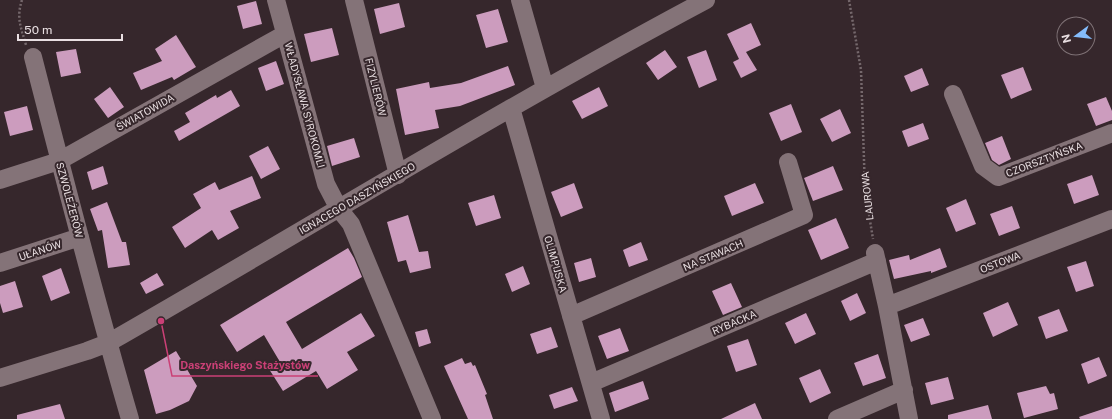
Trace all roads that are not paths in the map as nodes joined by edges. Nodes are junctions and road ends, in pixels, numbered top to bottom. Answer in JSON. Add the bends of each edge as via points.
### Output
{"nodes":[{"id":1,"x":276,"y":0,"type":"edge"},
{"id":2,"x":354,"y":0,"type":"edge"},
{"id":3,"x":520,"y":0,"type":"edge"},
{"id":4,"x":706,"y":0,"type":"edge"},
{"id":5,"x":285,"y":34,"type":"junction"},
{"id":6,"x":33,"y":57,"type":"road end"},
{"id":7,"x":545,"y":88,"type":"junction"},
{"id":8,"x":953,"y":94,"type":"dead end"},
{"id":9,"x":511,"y":108,"type":"junction"},
{"id":10,"x":1112,"y":133,"type":"edge"},
{"id":11,"x":59,"y":161,"type":"junction"},
{"id":12,"x":788,"y":162,"type":"dead end"},
{"id":13,"x":398,"y":175,"type":"junction"},
{"id":14,"x":0,"y":180,"type":"edge"},
{"id":15,"x":340,"y":208,"type":"junction"},
{"id":16,"x":1112,"y":219,"type":"edge"},
{"id":17,"x":80,"y":237,"type":"junction"},
{"id":18,"x":0,"y":263,"type":"edge"},
{"id":19,"x":887,"y":306,"type":"junction"},
{"id":20,"x":571,"y":316,"type":"junction"},
{"id":21,"x":108,"y":343,"type":"junction"},
{"id":22,"x":0,"y":378,"type":"edge"},
{"id":23,"x":591,"y":383,"type":"junction"},
{"id":24,"x":904,"y":390,"type":"junction"},
{"id":25,"x":130,"y":419,"type":"edge"},
{"id":26,"x":432,"y":419,"type":"edge"},
{"id":27,"x":601,"y":419,"type":"edge"},
{"id":28,"x":837,"y":419,"type":"edge"},
{"id":29,"x":909,"y":419,"type":"edge"}],
"edges":[{"from":1,"to":5,"type":"street","name":"WŁADYSŁAWA SYROKOMLI"},
{"from":2,"to":13,"type":"street","name":"FIZYLIERÓW"},
{"from":3,"to":7,"type":"street"},
{"from":4,"to":7,"type":"street","name":"IGNACEGO DASZYŃSKIEGO"},
{"from":5,"to":11,"type":"street","name":"ŚWIATOWIDA"},
{"from":5,"to":15,"type":"street","name":"WŁADYSŁAWA SYROKOMLI","via":[[326,184]]},
{"from":6,"to":11,"type":"street","name":"SZWOLEŻERÓW"},
{"from":7,"to":9,"type":"street","name":"IGNACEGO DASZYŃSKIEGO"},
{"from":8,"to":10,"type":"street","name":"CZORSZTYŃSKA","via":[[983,166],[998,177]]},
{"from":9,"to":13,"type":"street","name":"IGNACEGO DASZYŃSKIEGO"},
{"from":9,"to":20,"type":"street","name":"OLIMPIJSKA"},
{"from":11,"to":14,"type":"street","name":"ŚWIATOWIDA"},
{"from":11,"to":17,"type":"street","name":"SZWOLEŻERÓW"},
{"from":12,"to":20,"type":"street","name":"NA STAWACH","via":[[804,215]]},
{"from":13,"to":15,"type":"street","name":"IGNACEGO DASZYŃSKIEGO"},
{"from":15,"to":21,"type":"street","name":"IGNACEGO DASZYŃSKIEGO"},
{"from":15,"to":26,"type":"street","name":"WŁADYSŁAWA SYROKOMLI","via":[[351,224]]},
{"from":16,"to":19,"type":"street","name":"OSTOWA"},
{"from":17,"to":18,"type":"street","name":"UŁANÓW"},
{"from":17,"to":21,"type":"street","name":"SZWOLEŻERÓW"},
{"from":19,"to":23,"type":"street","name":"RYBACKA","via":[[876,257]]},
{"from":19,"to":24,"type":"street"},
{"from":20,"to":23,"type":"street","name":"OLIMPIJSKA"},
{"from":21,"to":22,"type":"street","name":"IGNACEGO DASZYŃSKIEGO"},
{"from":21,"to":25,"type":"street","name":"SZWOLEŻERÓW"},
{"from":23,"to":27,"type":"street","name":"OLIMPIJSKA"},
{"from":24,"to":28,"type":"street"},
{"from":24,"to":29,"type":"street"}]}
